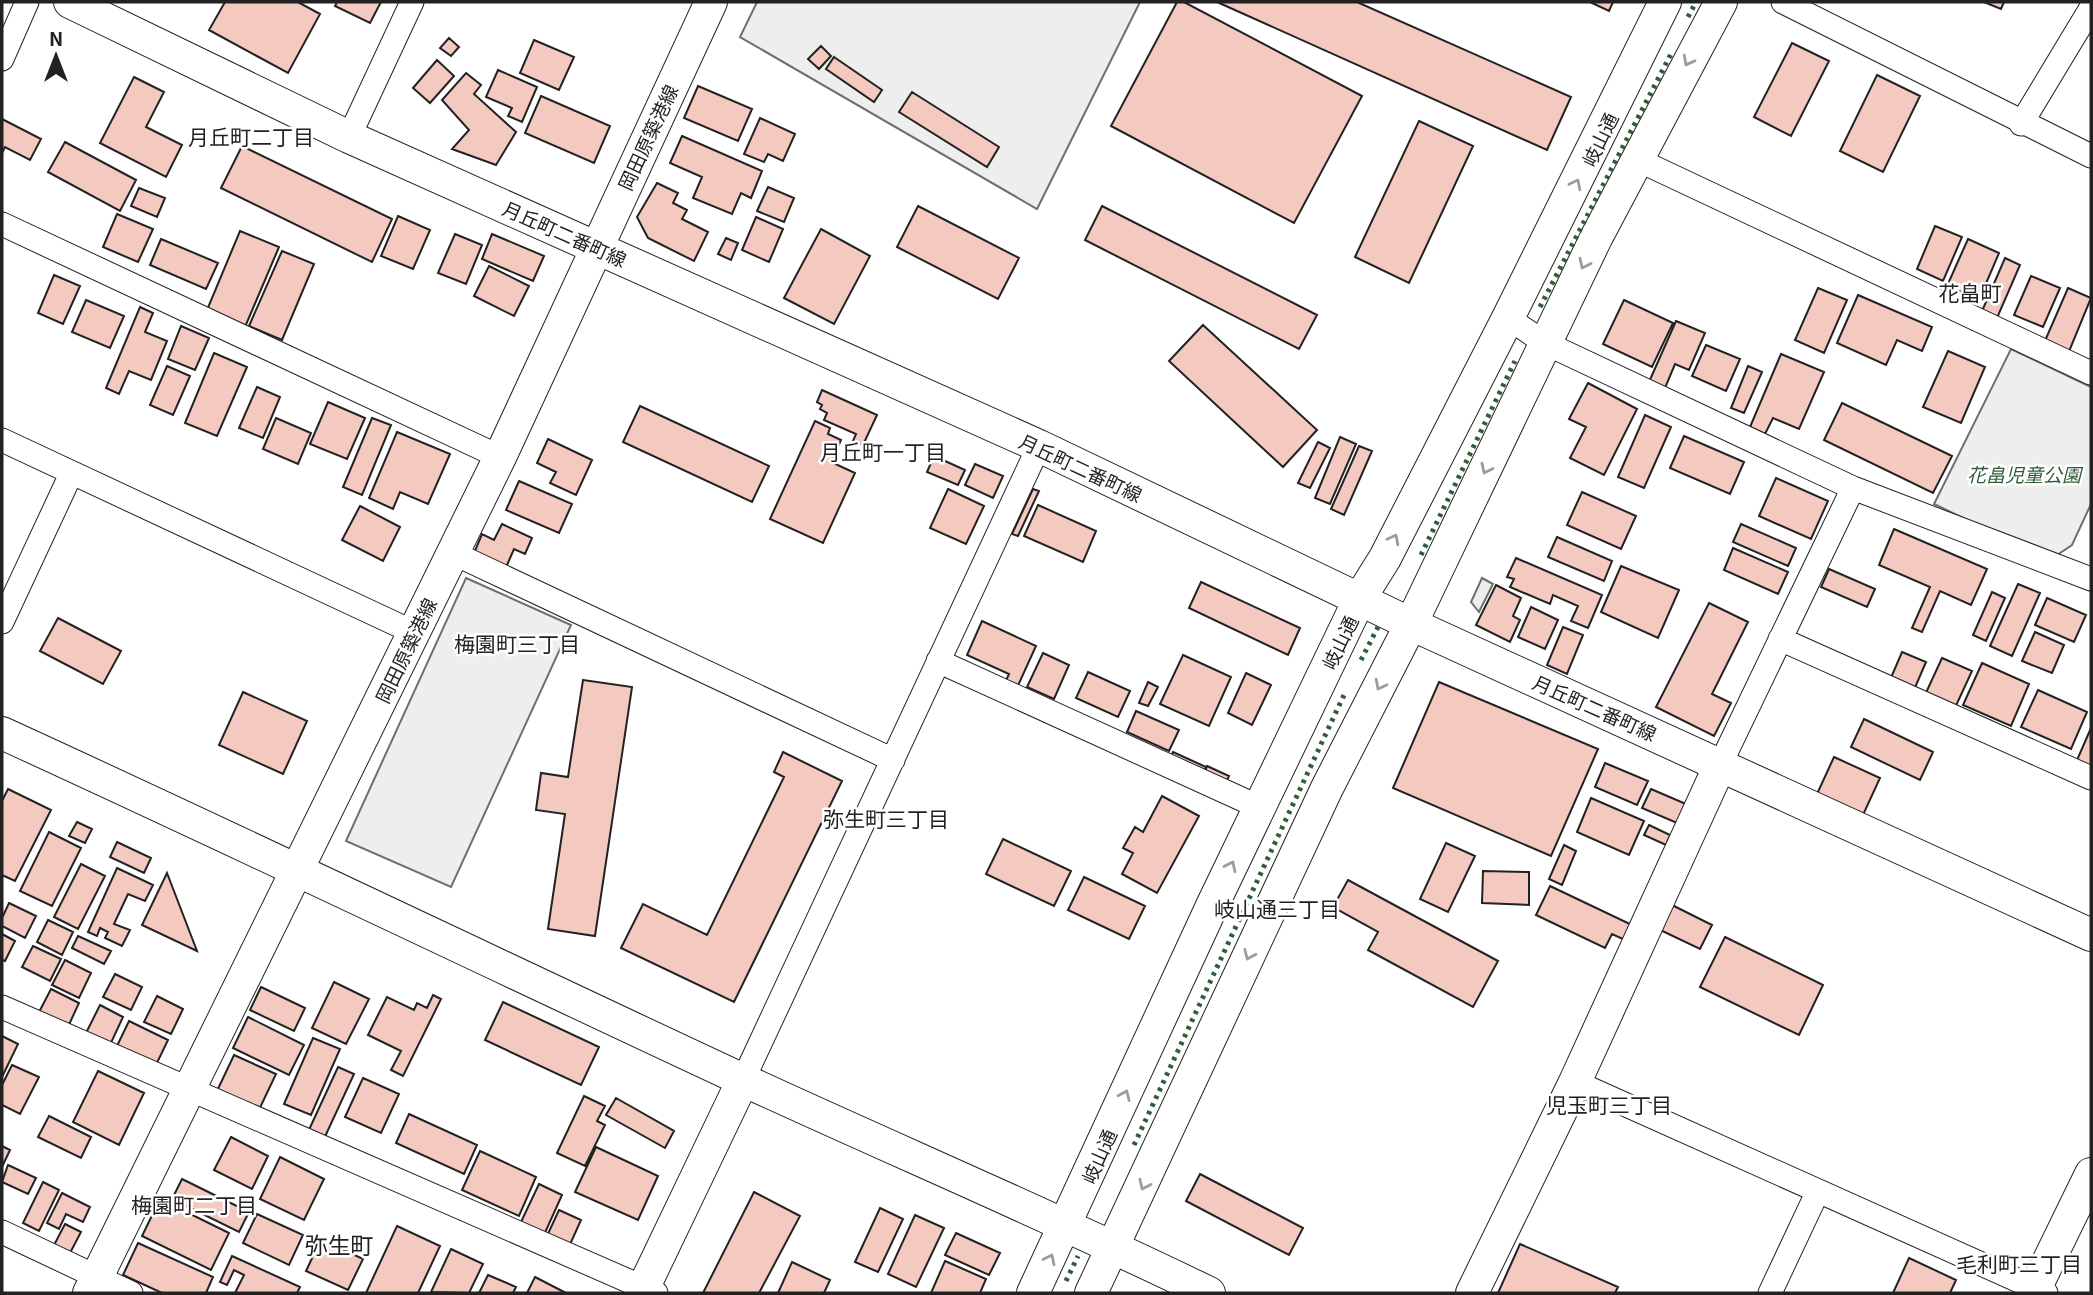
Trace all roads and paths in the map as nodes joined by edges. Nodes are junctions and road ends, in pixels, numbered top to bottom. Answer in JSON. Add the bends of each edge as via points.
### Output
{"nodes":[{"id":1,"x":27,"y":2,"type":"edge"},
{"id":2,"x":70,"y":2,"type":"edge"},
{"id":3,"x":412,"y":2,"type":"edge"},
{"id":4,"x":711,"y":2,"type":"edge"},
{"id":5,"x":1665,"y":2,"type":"edge"},
{"id":6,"x":1721,"y":2,"type":"edge"},
{"id":7,"x":1783,"y":2,"type":"edge"},
{"id":8,"x":2091,"y":8,"type":"edge"},
{"id":9,"x":2,"y":58,"type":"edge"},
{"id":10,"x":2021,"y":124,"type":"junction"},
{"id":11,"x":349,"y":137,"type":"junction"},
{"id":12,"x":2091,"y":156,"type":"edge"},
{"id":13,"x":1636,"y":159,"type":"junction"},
{"id":14,"x":2,"y":224,"type":"edge"},
{"id":15,"x":596,"y":247,"type":"junction"},
{"id":16,"x":1508,"y":318,"type":"junction"},
{"id":17,"x":1545,"y":343,"type":"junction"},
{"id":18,"x":2091,"y":373,"type":"edge"},
{"id":19,"x":2,"y":440,"type":"edge"},
{"id":20,"x":1039,"y":446,"type":"junction"},
{"id":21,"x":500,"y":457,"type":"junction"},
{"id":22,"x":71,"y":474,"type":"junction"},
{"id":23,"x":1853,"y":488,"type":"junction"},
{"id":24,"x":453,"y":553,"type":"junction"},
{"id":25,"x":2090,"y":573,"type":"edge"},
{"id":26,"x":1360,"y":598,"type":"junction"},
{"id":27,"x":2,"y":622,"type":"edge"},
{"id":28,"x":1411,"y":624,"type":"junction"},
{"id":29,"x":413,"y":632,"type":"junction"},
{"id":30,"x":1780,"y":639,"type":"junction"},
{"id":31,"x":938,"y":661,"type":"junction"},
{"id":32,"x":2,"y":733,"type":"edge"},
{"id":33,"x":893,"y":760,"type":"junction"},
{"id":34,"x":1721,"y":763,"type":"junction"},
{"id":35,"x":2091,"y":778,"type":"edge"},
{"id":36,"x":1259,"y":807,"type":"junction"},
{"id":37,"x":298,"y":868,"type":"junction"},
{"id":38,"x":2091,"y":935,"type":"edge"},
{"id":39,"x":2,"y":1007,"type":"edge"},
{"id":40,"x":743,"y":1080,"type":"junction"},
{"id":41,"x":1575,"y":1082,"type":"junction"},
{"id":42,"x":188,"y":1087,"type":"junction"},
{"id":43,"x":2091,"y":1174,"type":"edge"},
{"id":44,"x":1817,"y":1193,"type":"junction"},
{"id":45,"x":1067,"y":1225,"type":"junction"},
{"id":46,"x":2,"y":1232,"type":"edge"},
{"id":47,"x":1114,"y":1247,"type":"junction"},
{"id":48,"x":93,"y":1285,"type":"edge"},
{"id":49,"x":647,"y":1291,"type":"edge"},
{"id":50,"x":2038,"y":1292,"type":"edge"},
{"id":51,"x":131,"y":1293,"type":"edge"},
{"id":52,"x":1033,"y":1293,"type":"edge"},
{"id":53,"x":1091,"y":1293,"type":"edge"},
{"id":54,"x":1209,"y":1293,"type":"edge"},
{"id":55,"x":1472,"y":1293,"type":"edge"},
{"id":56,"x":1770,"y":1293,"type":"edge"}],
"edges":[{"from":1,"to":9,"type":"street"},
{"from":2,"to":11,"type":"street","name":"月丘町二番町線"},
{"from":3,"to":11,"type":"street"},
{"from":4,"to":15,"type":"street","name":"岡田原築港線"},
{"from":16,"to":5,"type":"street","name":"岐山通","one_way":true},
{"from":6,"to":13,"type":"street","one_way":true},
{"from":7,"to":10,"type":"street"},
{"from":8,"to":10,"type":"street"},
{"from":10,"to":12,"type":"street"},
{"from":11,"to":15,"type":"street","name":"月丘町二番町線"},
{"from":13,"to":17,"type":"street","one_way":true},
{"from":13,"to":18,"type":"street"},
{"from":14,"to":21,"type":"street"},
{"from":15,"to":20,"type":"street","name":"月丘町二番町線"},
{"from":15,"to":21,"type":"street","name":"岡田原築港線"},
{"from":16,"to":17,"type":"street"},
{"from":26,"to":16,"type":"street","name":"岐山通","one_way":true},
{"from":17,"to":23,"type":"street"},
{"from":17,"to":28,"type":"street","one_way":true},
{"from":19,"to":22,"type":"street"},
{"from":20,"to":26,"type":"street","name":"月丘町二番町線"},
{"from":20,"to":31,"type":"street"},
{"from":21,"to":24,"type":"street","name":"岡田原築港線"},
{"from":22,"to":27,"type":"street"},
{"from":22,"to":29,"type":"street"},
{"from":23,"to":25,"type":"street"},
{"from":23,"to":30,"type":"street"},
{"from":24,"to":29,"type":"street","name":"岡田原築港線"},
{"from":24,"to":33,"type":"street"},
{"from":26,"to":28,"type":"street","name":"月丘町二番町線"},
{"from":26,"to":36,"type":"street","name":"岐山通"},
{"from":28,"to":34,"type":"street","name":"月丘町二番町線"},
{"from":28,"to":47,"type":"street","one_way":true,"via":[[1327,788]]},
{"from":29,"to":37,"type":"street","name":"岡田原築港線"},
{"from":30,"to":34,"type":"street"},
{"from":30,"to":35,"type":"street"},
{"from":31,"to":33,"type":"street"},
{"from":31,"to":36,"type":"street"},
{"from":32,"to":37,"type":"street"},
{"from":33,"to":40,"type":"street"},
{"from":34,"to":38,"type":"street","name":"月丘町二番町線"},
{"from":34,"to":41,"type":"street"},
{"from":45,"to":36,"type":"street","name":"岐山通","one_way":true},
{"from":37,"to":40,"type":"street"},
{"from":37,"to":42,"type":"street","name":"岡田原築港線"},
{"from":39,"to":42,"type":"street"},
{"from":40,"to":45,"type":"street"},
{"from":40,"to":49,"type":"street"},
{"from":41,"to":44,"type":"street"},
{"from":41,"to":55,"type":"street"},
{"from":42,"to":48,"type":"street","name":"岡田原築港線"},
{"from":42,"to":49,"type":"street"},
{"from":43,"to":50,"type":"street"},
{"from":44,"to":50,"type":"street"},
{"from":44,"to":56,"type":"street"},
{"from":45,"to":47,"type":"street"},
{"from":52,"to":45,"type":"street","name":"岐山通","one_way":true},
{"from":46,"to":48,"type":"street"},
{"from":47,"to":53,"type":"street"},
{"from":47,"to":54,"type":"street"},
{"from":48,"to":51,"type":"street"}]}
